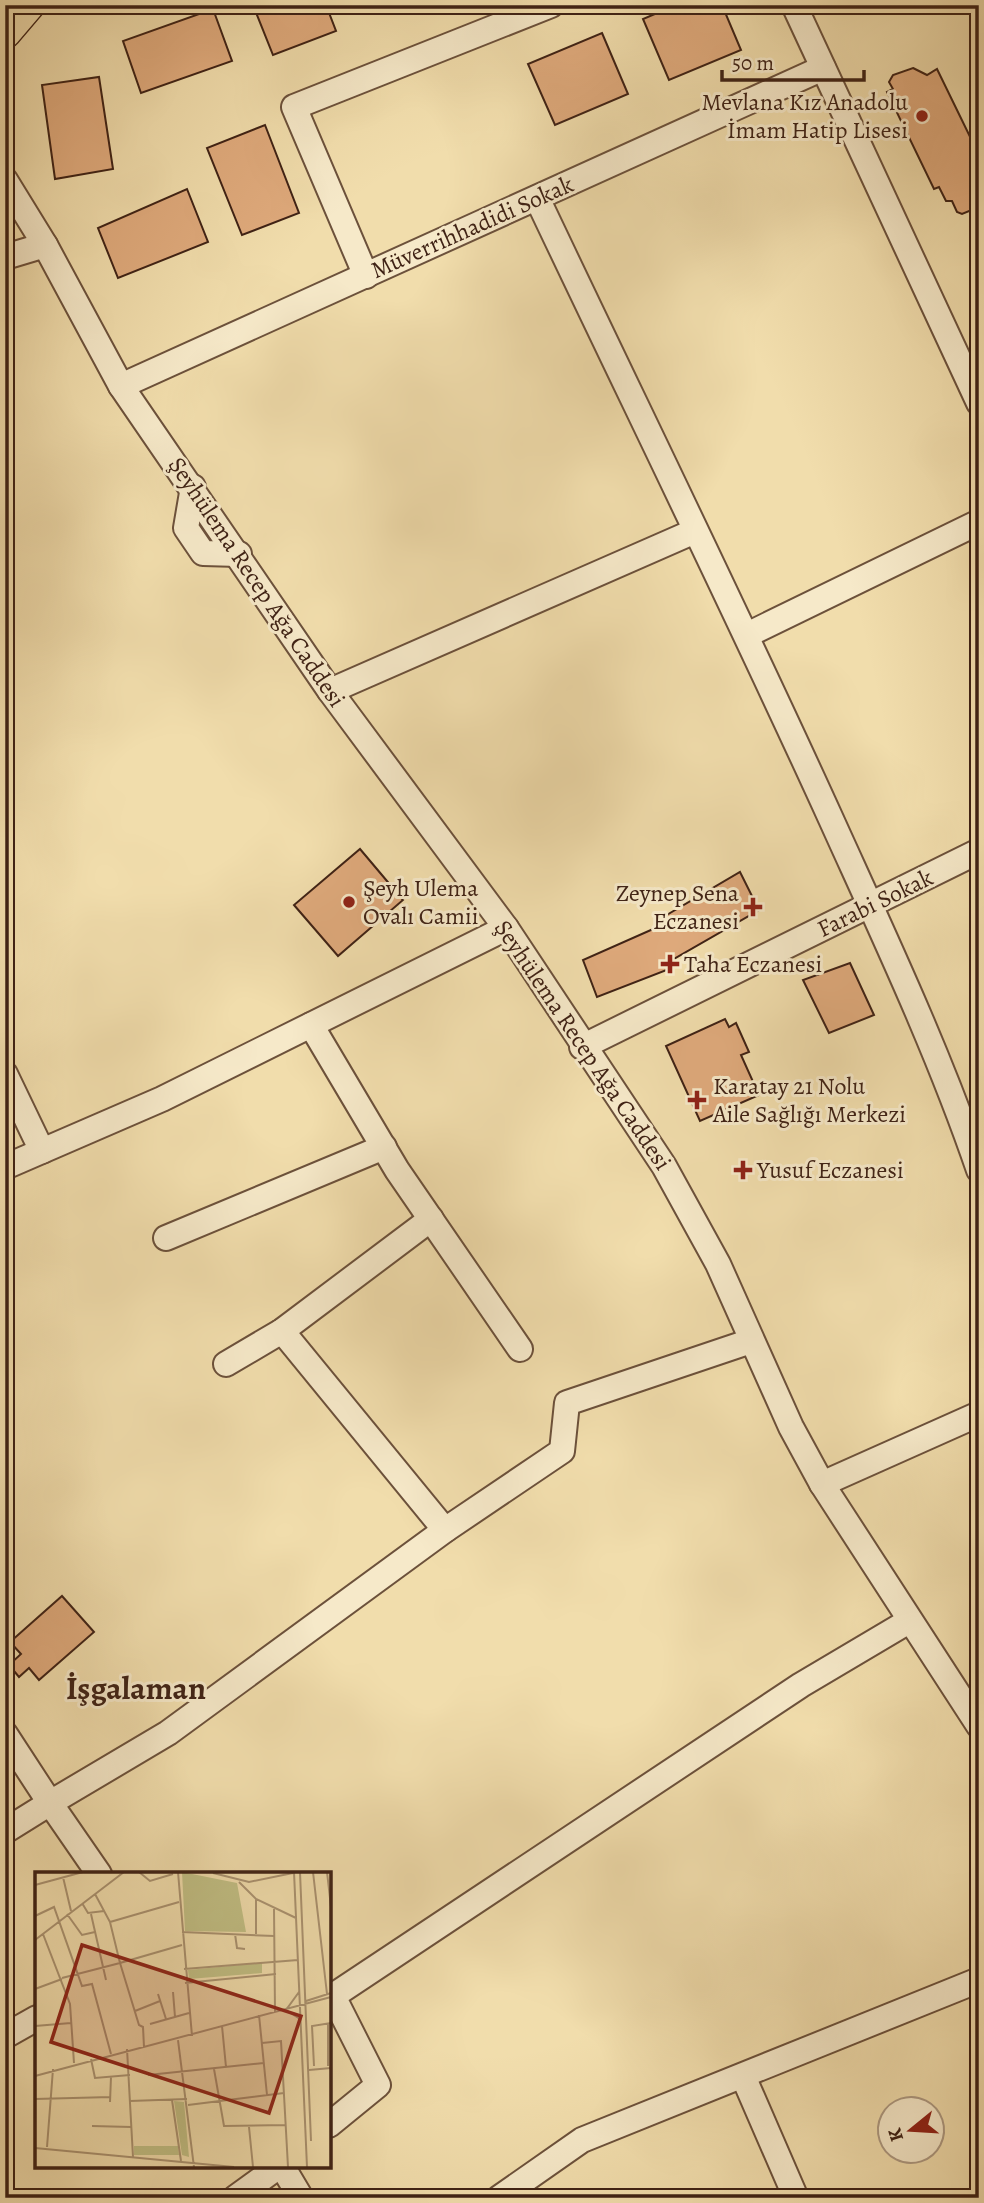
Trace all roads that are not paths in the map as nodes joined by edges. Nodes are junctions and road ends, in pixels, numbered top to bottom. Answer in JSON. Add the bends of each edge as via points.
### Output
{"nodes":[{"id":1,"x":28,"y":5,"type":"edge"},
{"id":2,"x":551,"y":5,"type":"edge"},
{"id":3,"x":794,"y":5,"type":"edge"},
{"id":4,"x":507,"y":13,"type":"edge"},
{"id":5,"x":5,"y":32,"type":"edge"},
{"id":6,"x":823,"y":68,"type":"junction"},
{"id":7,"x":5,"y":180,"type":"edge"},
{"id":8,"x":537,"y":198,"type":"junction"},
{"id":9,"x":45,"y":246,"type":"junction"},
{"id":10,"x":5,"y":257,"type":"edge"},
{"id":11,"x":366,"y":276,"type":"junction"},
{"id":12,"x":121,"y":386,"type":"junction"},
{"id":13,"x":979,"y":403,"type":"edge"},
{"id":14,"x":979,"y":522,"type":"edge"},
{"id":15,"x":695,"y":531,"type":"junction"},
{"id":16,"x":747,"y":635,"type":"junction"},
{"id":17,"x":330,"y":691,"type":"junction"},
{"id":18,"x":979,"y":851,"type":"edge"},
{"id":19,"x":870,"y":905,"type":"junction"},
{"id":20,"x":506,"y":928,"type":"junction"},
{"id":21,"x":311,"y":1025,"type":"junction"},
{"id":22,"x":582,"y":1047,"type":"junction"},
{"id":23,"x":5,"y":1074,"type":"edge"},
{"id":24,"x":384,"y":1147,"type":"junction"},
{"id":25,"x":42,"y":1151,"type":"junction"},
{"id":26,"x":5,"y":1167,"type":"edge"},
{"id":27,"x":979,"y":1170,"type":"edge"},
{"id":28,"x":431,"y":1219,"type":"junction"},
{"id":29,"x":166,"y":1238,"type":"dead end"},
{"id":30,"x":282,"y":1331,"type":"junction"},
{"id":31,"x":751,"y":1341,"type":"junction"},
{"id":32,"x":520,"y":1349,"type":"dead end"},
{"id":33,"x":226,"y":1364,"type":"dead end"},
{"id":34,"x":979,"y":1414,"type":"edge"},
{"id":35,"x":822,"y":1484,"type":"junction"},
{"id":36,"x":445,"y":1530,"type":"junction"},
{"id":37,"x":909,"y":1620,"type":"junction"},
{"id":38,"x":979,"y":1726,"type":"edge"},
{"id":39,"x":5,"y":1734,"type":"edge"},
{"id":40,"x":50,"y":1803,"type":"junction"},
{"id":41,"x":5,"y":1831,"type":"edge"},
{"id":42,"x":98,"y":1872,"type":"edge"},
{"id":43,"x":979,"y":1980,"type":"edge"},
{"id":44,"x":35,"y":2019,"type":"edge"},
{"id":45,"x":5,"y":2036,"type":"edge"},
{"id":46,"x":743,"y":2076,"type":"junction"},
{"id":47,"x":331,"y":2123,"type":"edge"},
{"id":48,"x":277,"y":2168,"type":"edge"},
{"id":49,"x":281,"y":2168,"type":"edge"},
{"id":50,"x":235,"y":2198,"type":"edge"},
{"id":51,"x":301,"y":2198,"type":"edge"},
{"id":52,"x":499,"y":2198,"type":"edge"},
{"id":53,"x":796,"y":2198,"type":"edge"}],
"edges":[{"from":1,"to":5,"type":"main road"},
{"from":2,"to":4,"type":"street"},
{"from":3,"to":6,"type":"street"},
{"from":4,"to":11,"type":"street","via":[[294,107]]},
{"from":6,"to":8,"type":"street","name":"Müverrihhadidi Sokak"},
{"from":6,"to":13,"type":"street"},
{"from":7,"to":9,"type":"street","name":"Şeyhülema Recep Ağa Caddesi"},
{"from":8,"to":11,"type":"street","name":"Müverrihhadidi Sokak"},
{"from":8,"to":15,"type":"street"},
{"from":9,"to":10,"type":"street"},
{"from":9,"to":12,"type":"street","name":"Şeyhülema Recep Ağa Caddesi"},
{"from":11,"to":12,"type":"street","name":"Müverrihhadidi Sokak"},
{"from":12,"to":17,"type":"street","name":"Şeyhülema Recep Ağa Caddesi"},
{"from":14,"to":16,"type":"street"},
{"from":15,"to":16,"type":"street"},
{"from":15,"to":17,"type":"street"},
{"from":16,"to":19,"type":"street"},
{"from":17,"to":20,"type":"street","name":"Şeyhülema Recep Ağa Caddesi"},
{"from":18,"to":19,"type":"street","name":"Farabi Sokak"},
{"from":19,"to":22,"type":"street","name":"Farabi Sokak"},
{"from":19,"to":27,"type":"street"},
{"from":20,"to":21,"type":"street"},
{"from":20,"to":22,"type":"street","name":"Şeyhülema Recep Ağa Caddesi"},
{"from":21,"to":24,"type":"street"},
{"from":21,"to":25,"type":"street","via":[[162,1099]]},
{"from":22,"to":31,"type":"street","name":"Şeyhülema Recep Ağa Caddesi","via":[[664,1166]]},
{"from":23,"to":25,"type":"street"},
{"from":24,"to":28,"type":"street"},
{"from":24,"to":29,"type":"street"},
{"from":25,"to":26,"type":"street"},
{"from":28,"to":30,"type":"street"},
{"from":28,"to":32,"type":"street"},
{"from":30,"to":33,"type":"street"},
{"from":30,"to":36,"type":"street"},
{"from":31,"to":35,"type":"street","name":"Şeyhülema Recep Ağa Caddesi"},
{"from":31,"to":36,"type":"street","via":[[567,1403],[562,1451]]},
{"from":34,"to":35,"type":"street"},
{"from":35,"to":37,"type":"street","name":"Şeyhülema Recep Ağa Caddesi"},
{"from":36,"to":40,"type":"street","via":[[168,1733]]},
{"from":37,"to":38,"type":"street","name":"Şeyhülema Recep Ağa Caddesi"},
{"from":37,"to":47,"type":"street","via":[[801,1685],[332,1996],[378,2085]]},
{"from":39,"to":40,"type":"street"},
{"from":40,"to":41,"type":"street"},
{"from":40,"to":42,"type":"street"},
{"from":43,"to":46,"type":"street"},
{"from":44,"to":45,"type":"street"},
{"from":46,"to":52,"type":"street","via":[[582,2140]]},
{"from":46,"to":53,"type":"street"},
{"from":48,"to":50,"type":"street"},
{"from":49,"to":51,"type":"street"}]}
